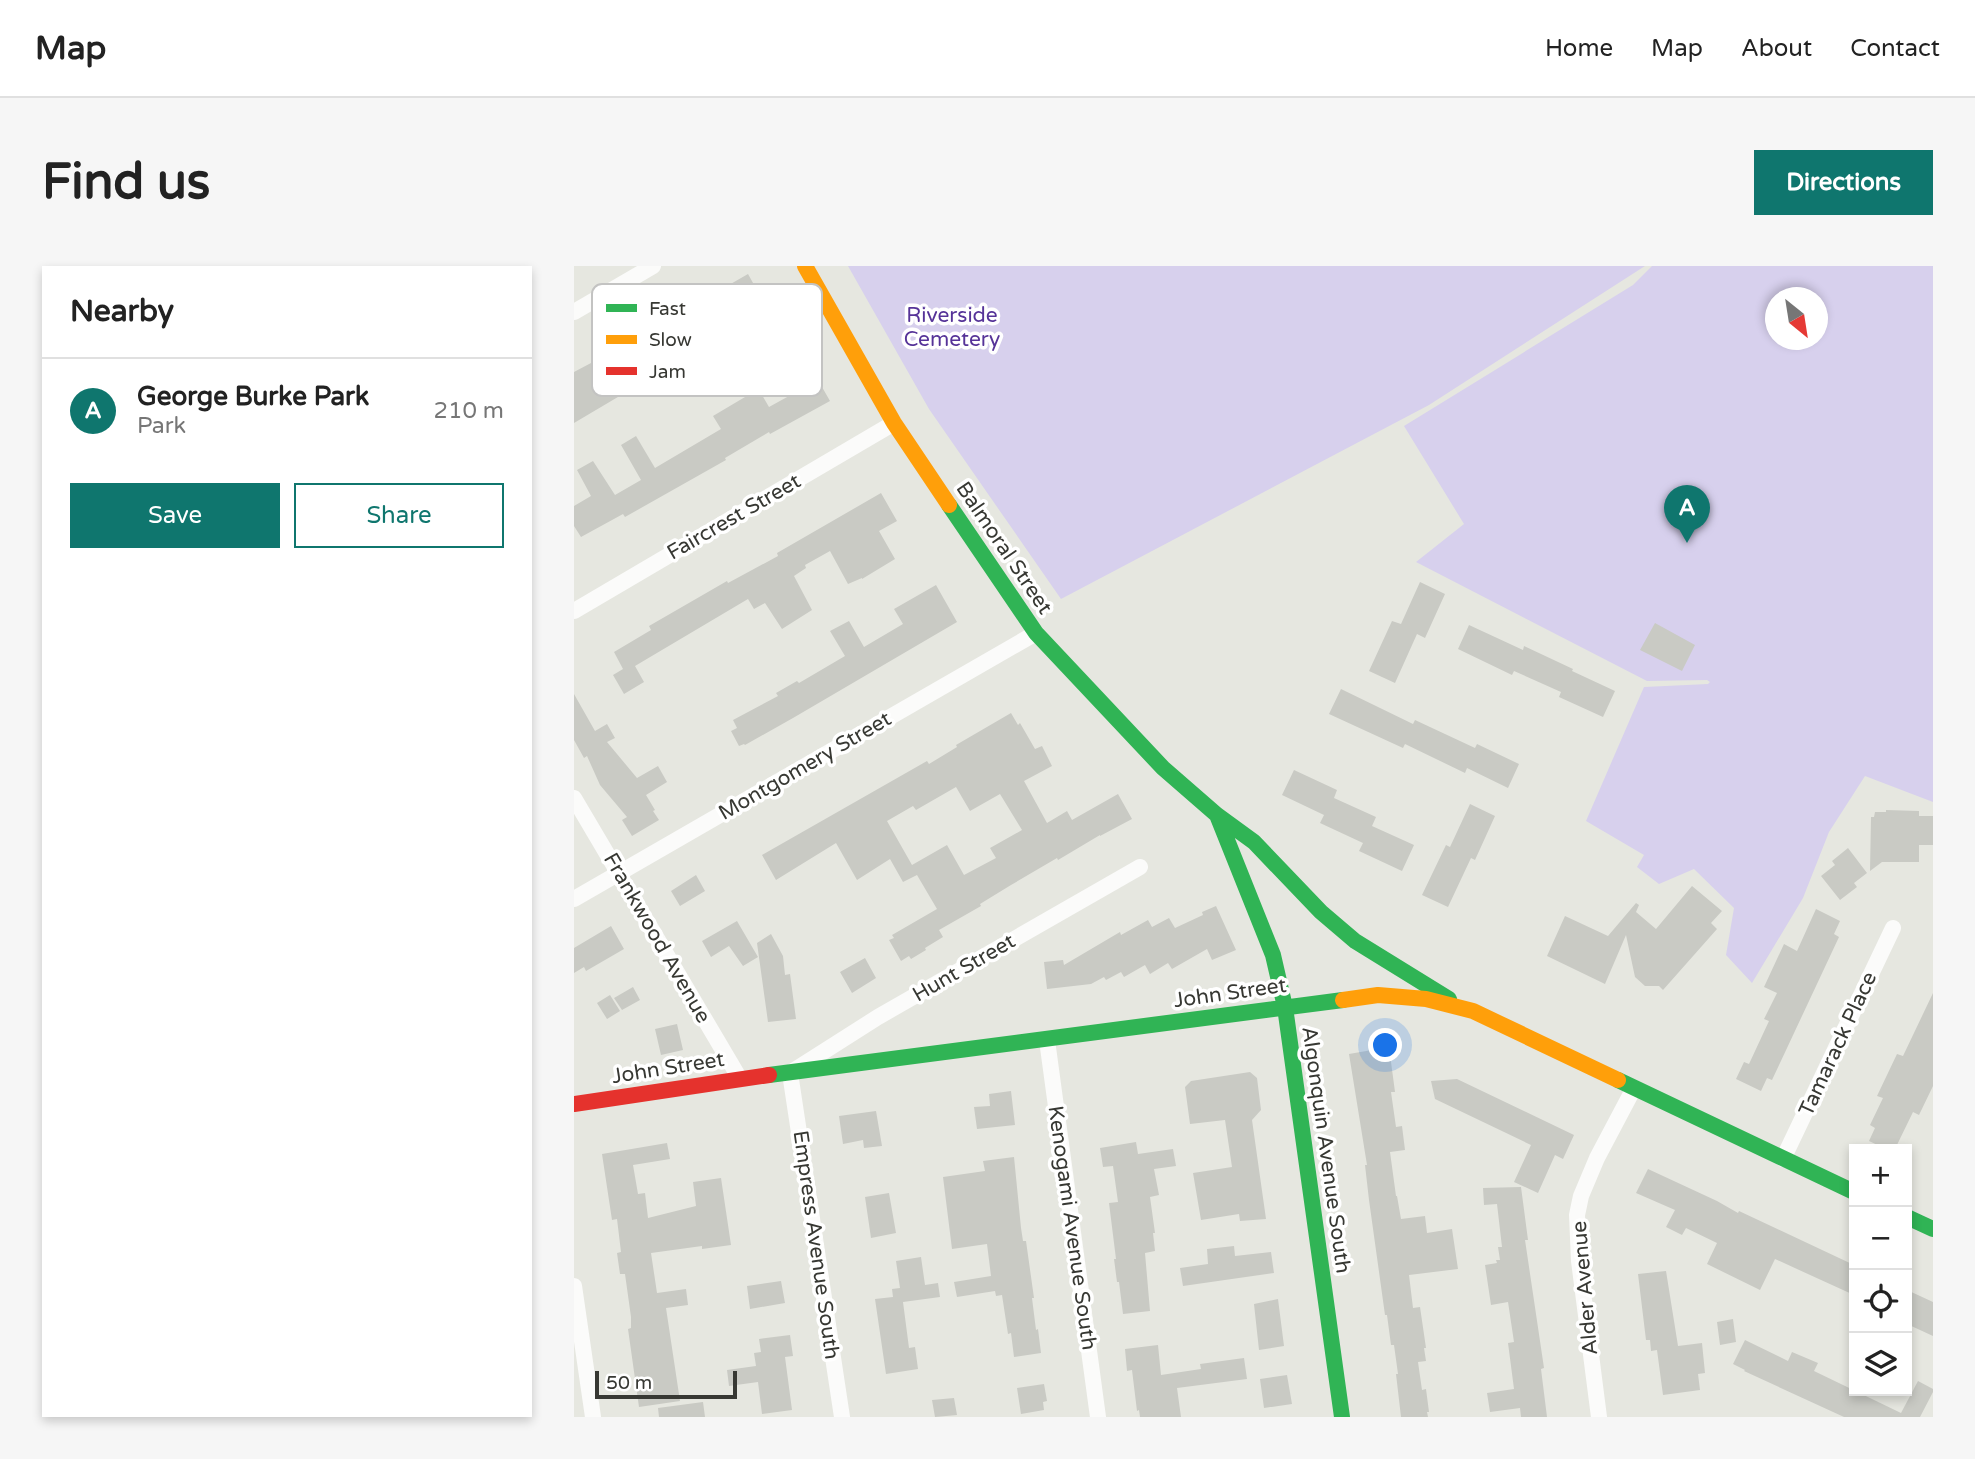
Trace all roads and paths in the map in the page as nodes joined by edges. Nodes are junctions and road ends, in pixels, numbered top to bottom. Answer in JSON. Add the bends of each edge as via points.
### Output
{"nodes":[{"id":1,"x":653,"y":266,"type":"edge"},
{"id":2,"x":805,"y":266,"type":"edge"},
{"id":3,"x":622,"y":284,"type":"edge"},
{"id":4,"x":815,"y":284,"type":"edge"},
{"id":5,"x":822,"y":296,"type":"edge"},
{"id":6,"x":592,"y":302,"type":"edge"},
{"id":7,"x":574,"y":312,"type":"edge"},
{"id":8,"x":894,"y":423,"type":"junction"},
{"id":9,"x":574,"y":611,"type":"edge"},
{"id":10,"x":1036,"y":634,"type":"junction"},
{"id":11,"x":574,"y":798,"type":"edge"},
{"id":12,"x":1217,"y":815,"type":"junction"},
{"id":13,"x":1140,"y":867,"type":"dead end"},
{"id":14,"x":619,"y":873,"type":"junction"},
{"id":15,"x":574,"y":899,"type":"edge"},
{"id":16,"x":1893,"y":928,"type":"dead end"},
{"id":17,"x":1284,"y":1007,"type":"junction"},
{"id":18,"x":1473,"y":1011,"type":"junction"},
{"id":19,"x":1047,"y":1040,"type":"junction"},
{"id":20,"x":790,"y":1073,"type":"junction"},
{"id":21,"x":740,"y":1079,"type":"junction"},
{"id":22,"x":1634,"y":1088,"type":"junction"},
{"id":23,"x":574,"y":1104,"type":"edge"},
{"id":24,"x":1783,"y":1159,"type":"junction"},
{"id":25,"x":1849,"y":1190,"type":"edge"},
{"id":26,"x":1912,"y":1219,"type":"edge"},
{"id":27,"x":1933,"y":1229,"type":"edge"},
{"id":28,"x":574,"y":1286,"type":"edge"},
{"id":29,"x":593,"y":1417,"type":"edge"},
{"id":30,"x":842,"y":1417,"type":"edge"},
{"id":31,"x":1098,"y":1417,"type":"edge"},
{"id":32,"x":1342,"y":1417,"type":"edge"},
{"id":33,"x":1599,"y":1417,"type":"edge"}],
"edges":[{"from":1,"to":3,"type":"street"},
{"from":2,"to":4,"type":"main road","name":"Balmoral Street"},
{"from":5,"to":8,"type":"main road","name":"Balmoral Street"},
{"from":6,"to":7,"type":"street"},
{"from":8,"to":9,"type":"street","name":"Faircrest Street"},
{"from":8,"to":10,"type":"main road","name":"Balmoral Street"},
{"from":10,"to":12,"type":"main road","name":"Balmoral Street","via":[[1163,768]]},
{"from":10,"to":14,"type":"street","name":"Montgomery Street"},
{"from":11,"to":14,"type":"street","name":"Frankwood Avenue"},
{"from":12,"to":17,"type":"main road","name":"Algonquin Avenue South","via":[[1273,955]]},
{"from":12,"to":18,"type":"main road","name":"Balmoral Street","via":[[1254,842],[1354,941]]},
{"from":13,"to":20,"type":"street","name":"Hunt Street","via":[[878,1017]]},
{"from":14,"to":15,"type":"street","name":"Montgomery Street"},
{"from":14,"to":21,"type":"street","name":"Frankwood Avenue"},
{"from":16,"to":24,"type":"street","name":"Tamarack Place"},
{"from":17,"to":18,"type":"main road","name":"John Street","via":[[1378,995],[1426,999]]},
{"from":17,"to":19,"type":"main road","name":"John Street"},
{"from":17,"to":32,"type":"main road","name":"Algonquin Avenue South"},
{"from":18,"to":22,"type":"main road","name":"John Street"},
{"from":19,"to":20,"type":"main road","name":"John Street"},
{"from":19,"to":31,"type":"street","name":"Kenogami Avenue South"},
{"from":20,"to":21,"type":"main road","name":"John Street"},
{"from":20,"to":30,"type":"street","name":"Empress Avenue South"},
{"from":21,"to":23,"type":"main road","name":"John Street"},
{"from":22,"to":24,"type":"main road","name":"John Street"},
{"from":22,"to":33,"type":"street","name":"Alder Avenue","via":[[1597,1158],[1577,1215]]},
{"from":24,"to":25,"type":"main road","name":"John Street"},
{"from":26,"to":27,"type":"main road"},
{"from":28,"to":29,"type":"street"}]}
